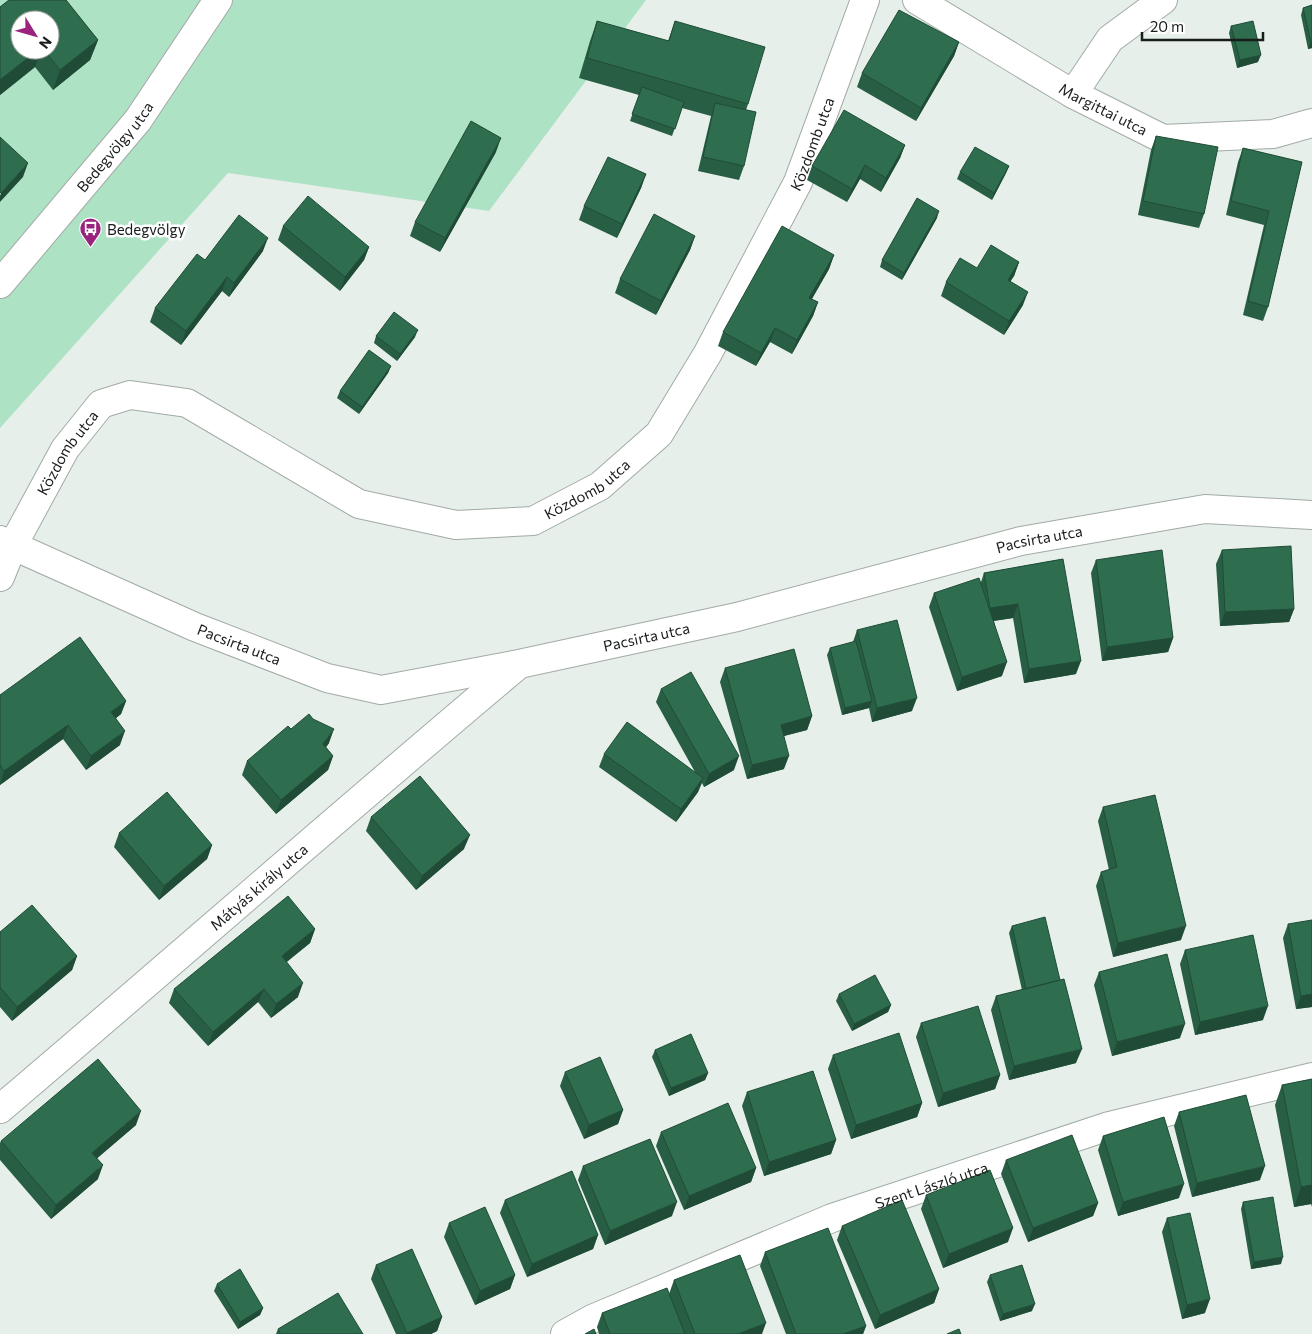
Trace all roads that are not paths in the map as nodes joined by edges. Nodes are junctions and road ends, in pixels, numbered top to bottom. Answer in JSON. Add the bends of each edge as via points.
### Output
{"nodes":[{"id":1,"x":218,"y":0,"type":"edge"},
{"id":2,"x":865,"y":0,"type":"edge"},
{"id":3,"x":917,"y":0,"type":"edge"},
{"id":4,"x":1163,"y":0,"type":"edge"},
{"id":5,"x":1073,"y":94,"type":"junction"},
{"id":6,"x":1312,"y":124,"type":"edge"},
{"id":7,"x":0,"y":284,"type":"edge"},
{"id":8,"x":1312,"y":516,"type":"edge"},
{"id":9,"x":6,"y":543,"type":"edge"},
{"id":10,"x":0,"y":576,"type":"edge"},
{"id":11,"x":519,"y":664,"type":"junction"},
{"id":12,"x":1312,"y":1077,"type":"edge"},
{"id":13,"x":0,"y":1109,"type":"edge"},
{"id":14,"x":565,"y":1334,"type":"edge"}],
"edges":[{"from":1,"to":7,"type":"street","name":"Bedegvölgy utca","via":[[138,120]]},
{"from":2,"to":9,"type":"street","name":"Közdomb utca","via":[[798,182],[708,353],[660,434],[600,486],[533,520],[456,525],[359,504],[187,403],[130,395],[101,404],[65,449]]},
{"from":3,"to":5,"type":"street","name":"Margittai utca"},
{"from":4,"to":5,"type":"street","via":[[1110,39]]},
{"from":5,"to":6,"type":"street","name":"Margittai utca","via":[[1163,138],[1273,134]]},
{"from":8,"to":11,"type":"street","name":"Pacsirta utca","via":[[1205,509],[1021,541],[737,617]]},
{"from":9,"to":10,"type":"street","name":"Közdomb utca"},
{"from":9,"to":11,"type":"street","name":"Pacsirta utca","via":[[194,627],[327,678],[382,690]]},
{"from":11,"to":13,"type":"street","name":"Mátyás király utca","via":[[360,797]]},
{"from":12,"to":14,"type":"street","name":"Szent László utca","via":[[1109,1126],[832,1218],[592,1319]]}]}
